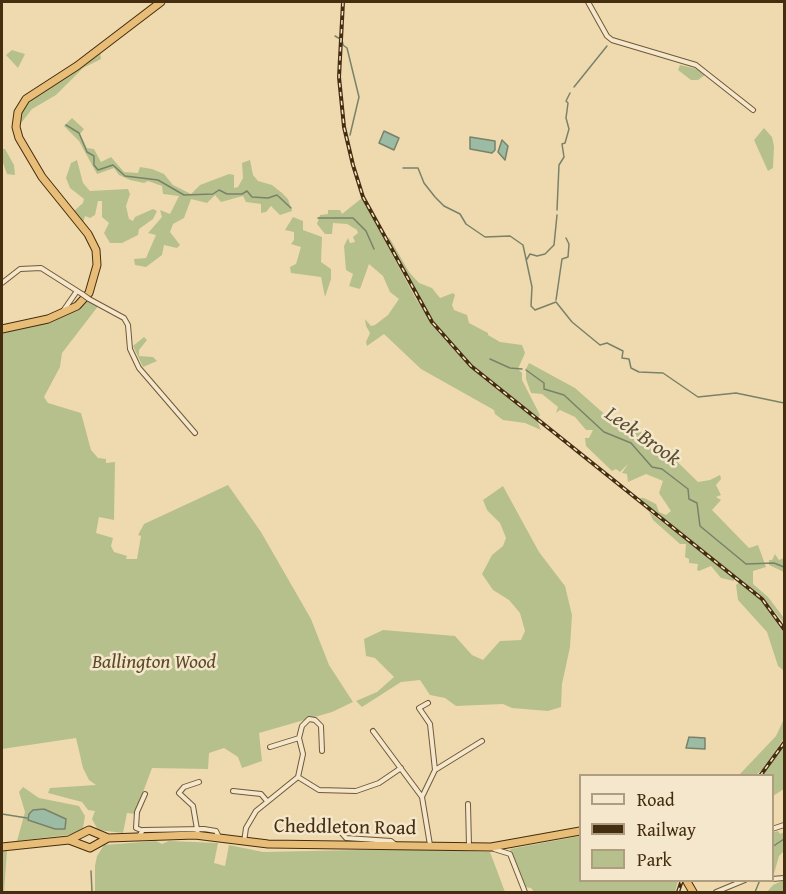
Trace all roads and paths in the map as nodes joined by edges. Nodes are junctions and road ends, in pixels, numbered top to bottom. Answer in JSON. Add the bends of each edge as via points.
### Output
{"nodes":[{"id":1,"x":161,"y":2,"type":"edge"},
{"id":2,"x":588,"y":2,"type":"edge"},
{"id":3,"x":753,"y":110,"type":"dead end"},
{"id":4,"x":2,"y":283,"type":"edge"},
{"id":5,"x":77,"y":291,"type":"junction"},
{"id":6,"x":62,"y":312,"type":"junction"},
{"id":7,"x":2,"y":329,"type":"edge"},
{"id":8,"x":195,"y":433,"type":"dead end"},
{"id":9,"x":428,"y":703,"type":"dead end"},
{"id":10,"x":373,"y":731,"type":"dead end"},
{"id":11,"x":299,"y":738,"type":"junction"},
{"id":12,"x":482,"y":741,"type":"dead end"},
{"id":13,"x":270,"y":747,"type":"dead end"},
{"id":14,"x":322,"y":751,"type":"dead end"},
{"id":15,"x":401,"y":768,"type":"junction"},
{"id":16,"x":435,"y":770,"type":"junction"},
{"id":17,"x":298,"y":777,"type":"junction"},
{"id":18,"x":199,"y":782,"type":"dead end"},
{"id":19,"x":233,"y":791,"type":"dead end"},
{"id":20,"x":145,"y":794,"type":"dead end"},
{"id":21,"x":422,"y":797,"type":"junction"},
{"id":22,"x":267,"y":801,"type":"junction"},
{"id":23,"x":468,"y":804,"type":"dead end"},
{"id":24,"x":339,"y":830,"type":"dead end"},
{"id":25,"x":579,"y":831,"type":"edge"},
{"id":26,"x":197,"y":832,"type":"junction"},
{"id":27,"x":140,"y":833,"type":"junction"},
{"id":28,"x":83,"y":834,"type":"junction"},
{"id":29,"x":97,"y":834,"type":"junction"},
{"id":30,"x":108,"y":838,"type":"junction"},
{"id":31,"x":69,"y":840,"type":"junction"},
{"id":32,"x":244,"y":842,"type":"junction"},
{"id":33,"x":98,"y":843,"type":"junction"},
{"id":34,"x":83,"y":844,"type":"junction"},
{"id":35,"x":396,"y":846,"type":"junction"},
{"id":36,"x":430,"y":846,"type":"junction"},
{"id":37,"x":2,"y":847,"type":"edge"},
{"id":38,"x":469,"y":847,"type":"junction"},
{"id":39,"x":491,"y":847,"type":"junction"},
{"id":40,"x":740,"y":882,"type":"edge"},
{"id":41,"x":525,"y":892,"type":"edge"},
{"id":42,"x":716,"y":892,"type":"edge"}],
"edges":[{"from":1,"to":6,"type":"highway","via":[[26,99],[18,112],[16,132],[26,151],[96,250],[97,272],[89,293],[77,306]]},
{"from":2,"to":3,"type":"street","via":[[612,40],[696,65]]},
{"from":4,"to":5,"type":"street","via":[[20,269],[37,268]]},
{"from":5,"to":6,"type":"street"},
{"from":5,"to":8,"type":"street","bridge":true,"via":[[124,318],[130,349],[140,368]]},
{"from":6,"to":7,"type":"highway"},
{"from":9,"to":16,"type":"street","via":[[419,708],[430,724]]},
{"from":10,"to":15,"type":"street"},
{"from":11,"to":13,"type":"street"},
{"from":11,"to":14,"type":"street","via":[[304,723],[315,720],[321,726]]},
{"from":11,"to":17,"type":"street","via":[[303,754]]},
{"from":12,"to":16,"type":"street"},
{"from":15,"to":17,"type":"street","via":[[379,783],[356,791],[320,790]]},
{"from":15,"to":21,"type":"street"},
{"from":16,"to":21,"type":"street"},
{"from":17,"to":22,"type":"street"},
{"from":18,"to":26,"type":"street","via":[[184,787],[180,795],[192,807]]},
{"from":19,"to":22,"type":"street","via":[[261,794]]},
{"from":20,"to":27,"type":"street","via":[[137,812],[136,828]]},
{"from":21,"to":36,"type":"street"},
{"from":22,"to":32,"type":"street","via":[[249,823]]},
{"from":23,"to":38,"type":"street"},
{"from":24,"to":35,"type":"street","via":[[346,838],[391,841]]},
{"from":25,"to":39,"type":"highway","name":"Cheddleton Road"},
{"from":26,"to":27,"type":"highway","name":"Cheddleton Road"},
{"from":26,"to":32,"type":"highway","name":"Cheddleton Road"},
{"from":27,"to":30,"type":"highway","name":"Cheddleton Road"},
{"from":28,"to":29,"type":"highway","name":"Cheddleton Road","via":[[91,830]]},
{"from":28,"to":31,"type":"highway","name":"Cheddleton Road"},
{"from":28,"to":34,"type":"highway"},
{"from":29,"to":30,"type":"highway","name":"Cheddleton Road"},
{"from":29,"to":33,"type":"highway"},
{"from":30,"to":33,"type":"highway","name":"Cheddleton Road"},
{"from":31,"to":34,"type":"highway","name":"Cheddleton Road"},
{"from":31,"to":37,"type":"highway","name":"Cheddleton Road"},
{"from":32,"to":35,"type":"highway","name":"Cheddleton Road"},
{"from":33,"to":34,"type":"highway","name":"Cheddleton Road","via":[[90,848]]},
{"from":35,"to":36,"type":"highway","name":"Cheddleton Road"},
{"from":36,"to":38,"type":"highway","name":"Cheddleton Road"},
{"from":38,"to":39,"type":"highway","name":"Cheddleton Road"},
{"from":39,"to":41,"type":"street","via":[[510,854]]},
{"from":40,"to":42,"type":"street"}]}
